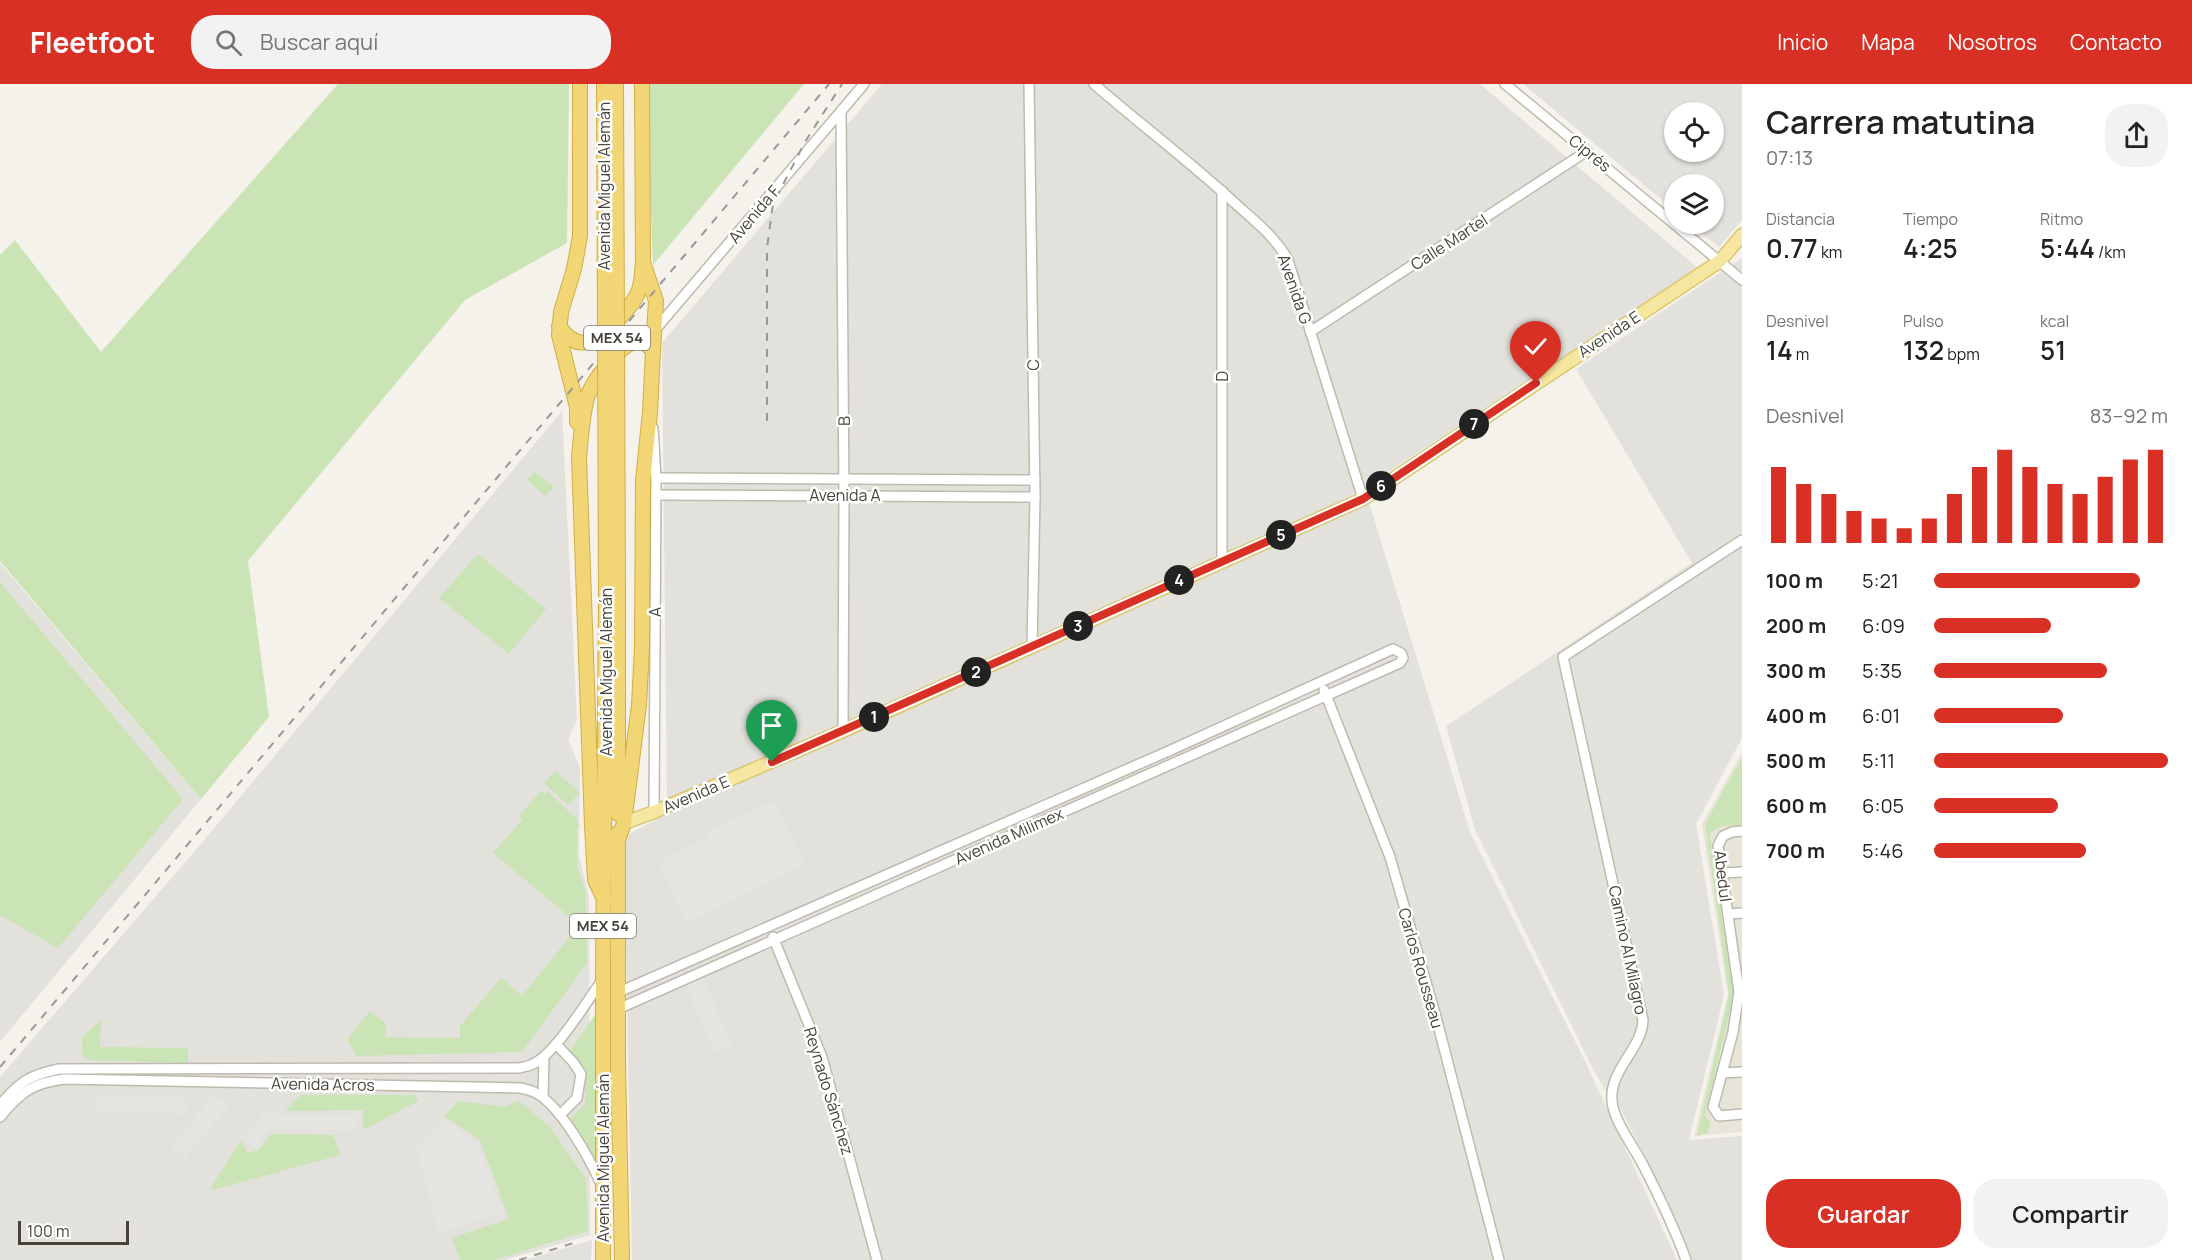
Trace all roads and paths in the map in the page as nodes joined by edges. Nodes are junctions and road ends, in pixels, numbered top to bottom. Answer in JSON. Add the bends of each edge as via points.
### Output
{"nodes":[{"id":1,"x":580,"y":84,"type":"edge"},
{"id":2,"x":604,"y":84,"type":"edge"},
{"id":3,"x":616,"y":84,"type":"edge"},
{"id":4,"x":642,"y":84,"type":"edge"},
{"id":5,"x":864,"y":84,"type":"edge"},
{"id":6,"x":1029,"y":84,"type":"edge"},
{"id":7,"x":1094,"y":84,"type":"edge"},
{"id":8,"x":1505,"y":84,"type":"edge"},
{"id":9,"x":840,"y":112,"type":"junction"},
{"id":10,"x":1587,"y":151,"type":"junction"},
{"id":11,"x":1222,"y":191,"type":"junction"},
{"id":12,"x":1742,"y":235,"type":"edge"},
{"id":13,"x":1720,"y":261,"type":"junction"},
{"id":14,"x":643,"y":262,"type":"junction"},
{"id":15,"x":1742,"y":280,"type":"edge"},
{"id":16,"x":656,"y":302,"type":"junction"},
{"id":17,"x":679,"y":302,"type":"junction"},
{"id":18,"x":560,"y":326,"type":"junction"},
{"id":19,"x":656,"y":330,"type":"junction"},
{"id":20,"x":1310,"y":332,"type":"junction"},
{"id":21,"x":648,"y":347,"type":"junction"},
{"id":22,"x":650,"y":412,"type":"junction"},
{"id":23,"x":579,"y":457,"type":"junction"},
{"id":24,"x":656,"y":478,"type":"junction"},
{"id":25,"x":844,"y":479,"type":"junction"},
{"id":26,"x":950,"y":480,"type":"junction"},
{"id":27,"x":1035,"y":480,"type":"junction"},
{"id":28,"x":656,"y":495,"type":"junction"},
{"id":29,"x":844,"y":495,"type":"junction"},
{"id":30,"x":951,"y":496,"type":"junction"},
{"id":31,"x":1035,"y":497,"type":"junction"},
{"id":32,"x":1363,"y":499,"type":"junction"},
{"id":33,"x":1742,"y":540,"type":"edge"},
{"id":34,"x":1222,"y":560,"type":"junction"},
{"id":35,"x":612,"y":593,"type":"junction"},
{"id":36,"x":1032,"y":647,"type":"junction"},
{"id":37,"x":1321,"y":683,"type":"junction"},
{"id":38,"x":1326,"y":696,"type":"junction"},
{"id":39,"x":843,"y":731,"type":"junction"},
{"id":40,"x":654,"y":812,"type":"junction"},
{"id":41,"x":624,"y":823,"type":"junction"},
{"id":42,"x":1737,"y":832,"type":"edge"},
{"id":43,"x":618,"y":840,"type":"junction"},
{"id":44,"x":1742,"y":872,"type":"edge"},
{"id":45,"x":1722,"y":873,"type":"junction"},
{"id":46,"x":604,"y":899,"type":"junction"},
{"id":47,"x":1742,"y":913,"type":"edge"},
{"id":48,"x":1728,"y":914,"type":"junction"},
{"id":49,"x":768,"y":927,"type":"junction"},
{"id":50,"x":774,"y":940,"type":"junction"},
{"id":51,"x":1738,"y":953,"type":"edge"},
{"id":52,"x":603,"y":979,"type":"junction"},
{"id":53,"x":618,"y":992,"type":"junction"},
{"id":54,"x":1741,"y":992,"type":"edge"},
{"id":55,"x":618,"y":1009,"type":"junction"},
{"id":56,"x":1738,"y":1032,"type":"edge"},
{"id":57,"x":556,"y":1044,"type":"junction"},
{"id":58,"x":544,"y":1057,"type":"junction"},
{"id":59,"x":420,"y":1068,"type":"junction"},
{"id":60,"x":462,"y":1068,"type":"junction"},
{"id":61,"x":1742,"y":1072,"type":"edge"},
{"id":62,"x":1722,"y":1073,"type":"junction"},
{"id":63,"x":419,"y":1086,"type":"junction"},
{"id":64,"x":462,"y":1087,"type":"junction"},
{"id":65,"x":543,"y":1097,"type":"junction"},
{"id":66,"x":0,"y":1105,"type":"edge"},
{"id":67,"x":1742,"y":1114,"type":"edge"},
{"id":68,"x":560,"y":1115,"type":"junction"},
{"id":69,"x":0,"y":1117,"type":"edge"},
{"id":70,"x":604,"y":1193,"type":"junction"},
{"id":71,"x":603,"y":1260,"type":"edge"},
{"id":72,"x":622,"y":1260,"type":"edge"},
{"id":73,"x":877,"y":1260,"type":"edge"},
{"id":74,"x":1499,"y":1260,"type":"edge"},
{"id":75,"x":1686,"y":1260,"type":"edge"}],
"edges":[{"from":1,"to":18,"type":"highway","via":[[580,236]]},
{"from":2,"to":35,"type":"highway","name":"Avenida Miguel Alemán","number":"MEX 54","bridge":true},
{"from":3,"to":35,"type":"highway","name":"Avenida Miguel Alemán","number":"MEX 54","bridge":true},
{"from":4,"to":14,"type":"highway"},
{"from":5,"to":9,"type":"street","name":"Avenida F"},
{"from":6,"to":27,"type":"street","name":"C"},
{"from":7,"to":11,"type":"street","name":"Avenida G"},
{"from":8,"to":10,"type":"street","name":"Ciprés"},
{"from":9,"to":17,"type":"street","name":"Avenida F"},
{"from":9,"to":25,"type":"street","name":"B"},
{"from":10,"to":13,"type":"street","name":"Ciprés"},
{"from":10,"to":20,"type":"street","name":"Calle Martel"},
{"from":11,"to":20,"type":"street","name":"Avenida G","via":[[1270,235],[1288,260]]},
{"from":11,"to":34,"type":"street","name":"D"},
{"from":12,"to":13,"type":"main road","name":"Avenida E"},
{"from":13,"to":15,"type":"street","name":"Ciprés"},
{"from":13,"to":32,"type":"main road","name":"Avenida E"},
{"from":14,"to":16,"type":"highway"},
{"from":14,"to":18,"type":"highway","via":[[634,298],[600,338],[578,342],[567,337]]},
{"from":16,"to":17,"type":"street"},
{"from":16,"to":19,"type":"highway"},
{"from":17,"to":19,"type":"street","name":"Avenida F"},
{"from":18,"to":23,"type":"highway","via":[[577,408]]},
{"from":19,"to":21,"type":"highway"},
{"from":20,"to":32,"type":"street","name":"Avenida G"},
{"from":21,"to":22,"type":"highway"},
{"from":21,"to":23,"type":"highway","via":[[637,341],[626,346],[592,386],[584,410]]},
{"from":22,"to":24,"type":"street","name":"A"},
{"from":22,"to":41,"type":"highway","via":[[643,481],[642,648],[637,726]]},
{"from":23,"to":46,"type":"highway","via":[[593,836],[596,880]]},
{"from":24,"to":25,"type":"street","name":"Avenida A"},
{"from":24,"to":28,"type":"street","name":"A"},
{"from":25,"to":26,"type":"street","name":"Avenida A"},
{"from":25,"to":29,"type":"street","name":"B"},
{"from":26,"to":27,"type":"street","name":"Avenida A"},
{"from":26,"to":30,"type":"street"},
{"from":27,"to":31,"type":"street","name":"C"},
{"from":28,"to":29,"type":"street","name":"Avenida A"},
{"from":28,"to":40,"type":"street","name":"A"},
{"from":29,"to":30,"type":"street","name":"Avenida A"},
{"from":29,"to":39,"type":"street","name":"B"},
{"from":30,"to":31,"type":"street","name":"Avenida A"},
{"from":31,"to":36,"type":"street","name":"C"},
{"from":32,"to":34,"type":"main road","name":"Avenida E"},
{"from":33,"to":75,"type":"street","name":"Camino Al Milagro","via":[[1563,657],[1643,1020],[1641,1034],[1612,1090],[1612,1101]]},
{"from":34,"to":36,"type":"main road","name":"Avenida E"},
{"from":35,"to":43,"type":"highway","name":"Avenida Miguel Alemán","number":"MEX 54"},
{"from":35,"to":46,"type":"highway","name":"Avenida Miguel Alemán","number":"MEX 54"},
{"from":36,"to":39,"type":"main road","name":"Avenida E"},
{"from":37,"to":38,"type":"street","name":"Carlos Rousseau"},
{"from":37,"to":38,"type":"street","name":"Avenida Milimex","via":[[1393,650],[1401,652],[1400,663]]},
{"from":37,"to":49,"type":"street","name":"Avenida Milimex"},
{"from":38,"to":50,"type":"street","name":"Avenida Milimex"},
{"from":38,"to":74,"type":"street","name":"Carlos Rousseau","via":[[1390,857]]},
{"from":39,"to":40,"type":"main road","name":"Avenida E"},
{"from":40,"to":41,"type":"main road","name":"Avenida E"},
{"from":41,"to":43,"type":"highway"},
{"from":42,"to":45,"type":"street","name":"Abedul","via":[[1723,836],[1719,842]]},
{"from":43,"to":53,"type":"highway","name":"Avenida Miguel Alemán","number":"MEX 54"},
{"from":44,"to":45,"type":"street"},
{"from":45,"to":48,"type":"street","name":"Abedul"},
{"from":46,"to":52,"type":"highway","name":"Avenida Miguel Alemán","number":"MEX 54"},
{"from":47,"to":48,"type":"street"},
{"from":48,"to":51,"type":"street","name":"Abedul"},
{"from":49,"to":50,"type":"street","name":"Reynado Sánchez"},
{"from":49,"to":53,"type":"street","name":"Avenida Milimex"},
{"from":50,"to":55,"type":"street","name":"Avenida Milimex"},
{"from":50,"to":73,"type":"street","name":"Reynado Sánchez","via":[[822,1057]]},
{"from":51,"to":54,"type":"street","name":"Abedul"},
{"from":52,"to":57,"type":"street","name":"Avenida Acros"},
{"from":52,"to":70,"type":"highway","name":"Avenida Miguel Alemán","number":"MEX 54"},
{"from":53,"to":55,"type":"highway","name":"Avenida Miguel Alemán","number":"MEX 54"},
{"from":54,"to":56,"type":"street","name":"Abedul"},
{"from":55,"to":72,"type":"highway","name":"Avenida Miguel Alemán","number":"MEX 54"},
{"from":56,"to":62,"type":"street","name":"Abedul"},
{"from":57,"to":58,"type":"street","name":"Avenida Acros"},
{"from":57,"to":68,"type":"street","via":[[581,1074],[577,1098]]},
{"from":58,"to":60,"type":"street","name":"Avenida Acros","via":[[519,1068]]},
{"from":58,"to":65,"type":"street"},
{"from":59,"to":60,"type":"street","name":"Avenida Acros"},
{"from":59,"to":63,"type":"street"},
{"from":59,"to":66,"type":"street","name":"Avenida Acros","via":[[59,1069],[20,1083]]},
{"from":60,"to":64,"type":"street"},
{"from":61,"to":62,"type":"street"},
{"from":62,"to":67,"type":"street","name":"Abedul","via":[[1714,1110],[1719,1116]]},
{"from":63,"to":64,"type":"street","name":"Avenida Acros"},
{"from":63,"to":69,"type":"street","name":"Avenida Acros","via":[[64,1079],[23,1092]]},
{"from":64,"to":65,"type":"street","name":"Avenida Acros","via":[[520,1088]]},
{"from":65,"to":68,"type":"street","name":"Avenida Acros"},
{"from":68,"to":70,"type":"street","name":"Avenida Acros"},
{"from":70,"to":71,"type":"highway","name":"Avenida Miguel Alemán","number":"MEX 54"}]}
